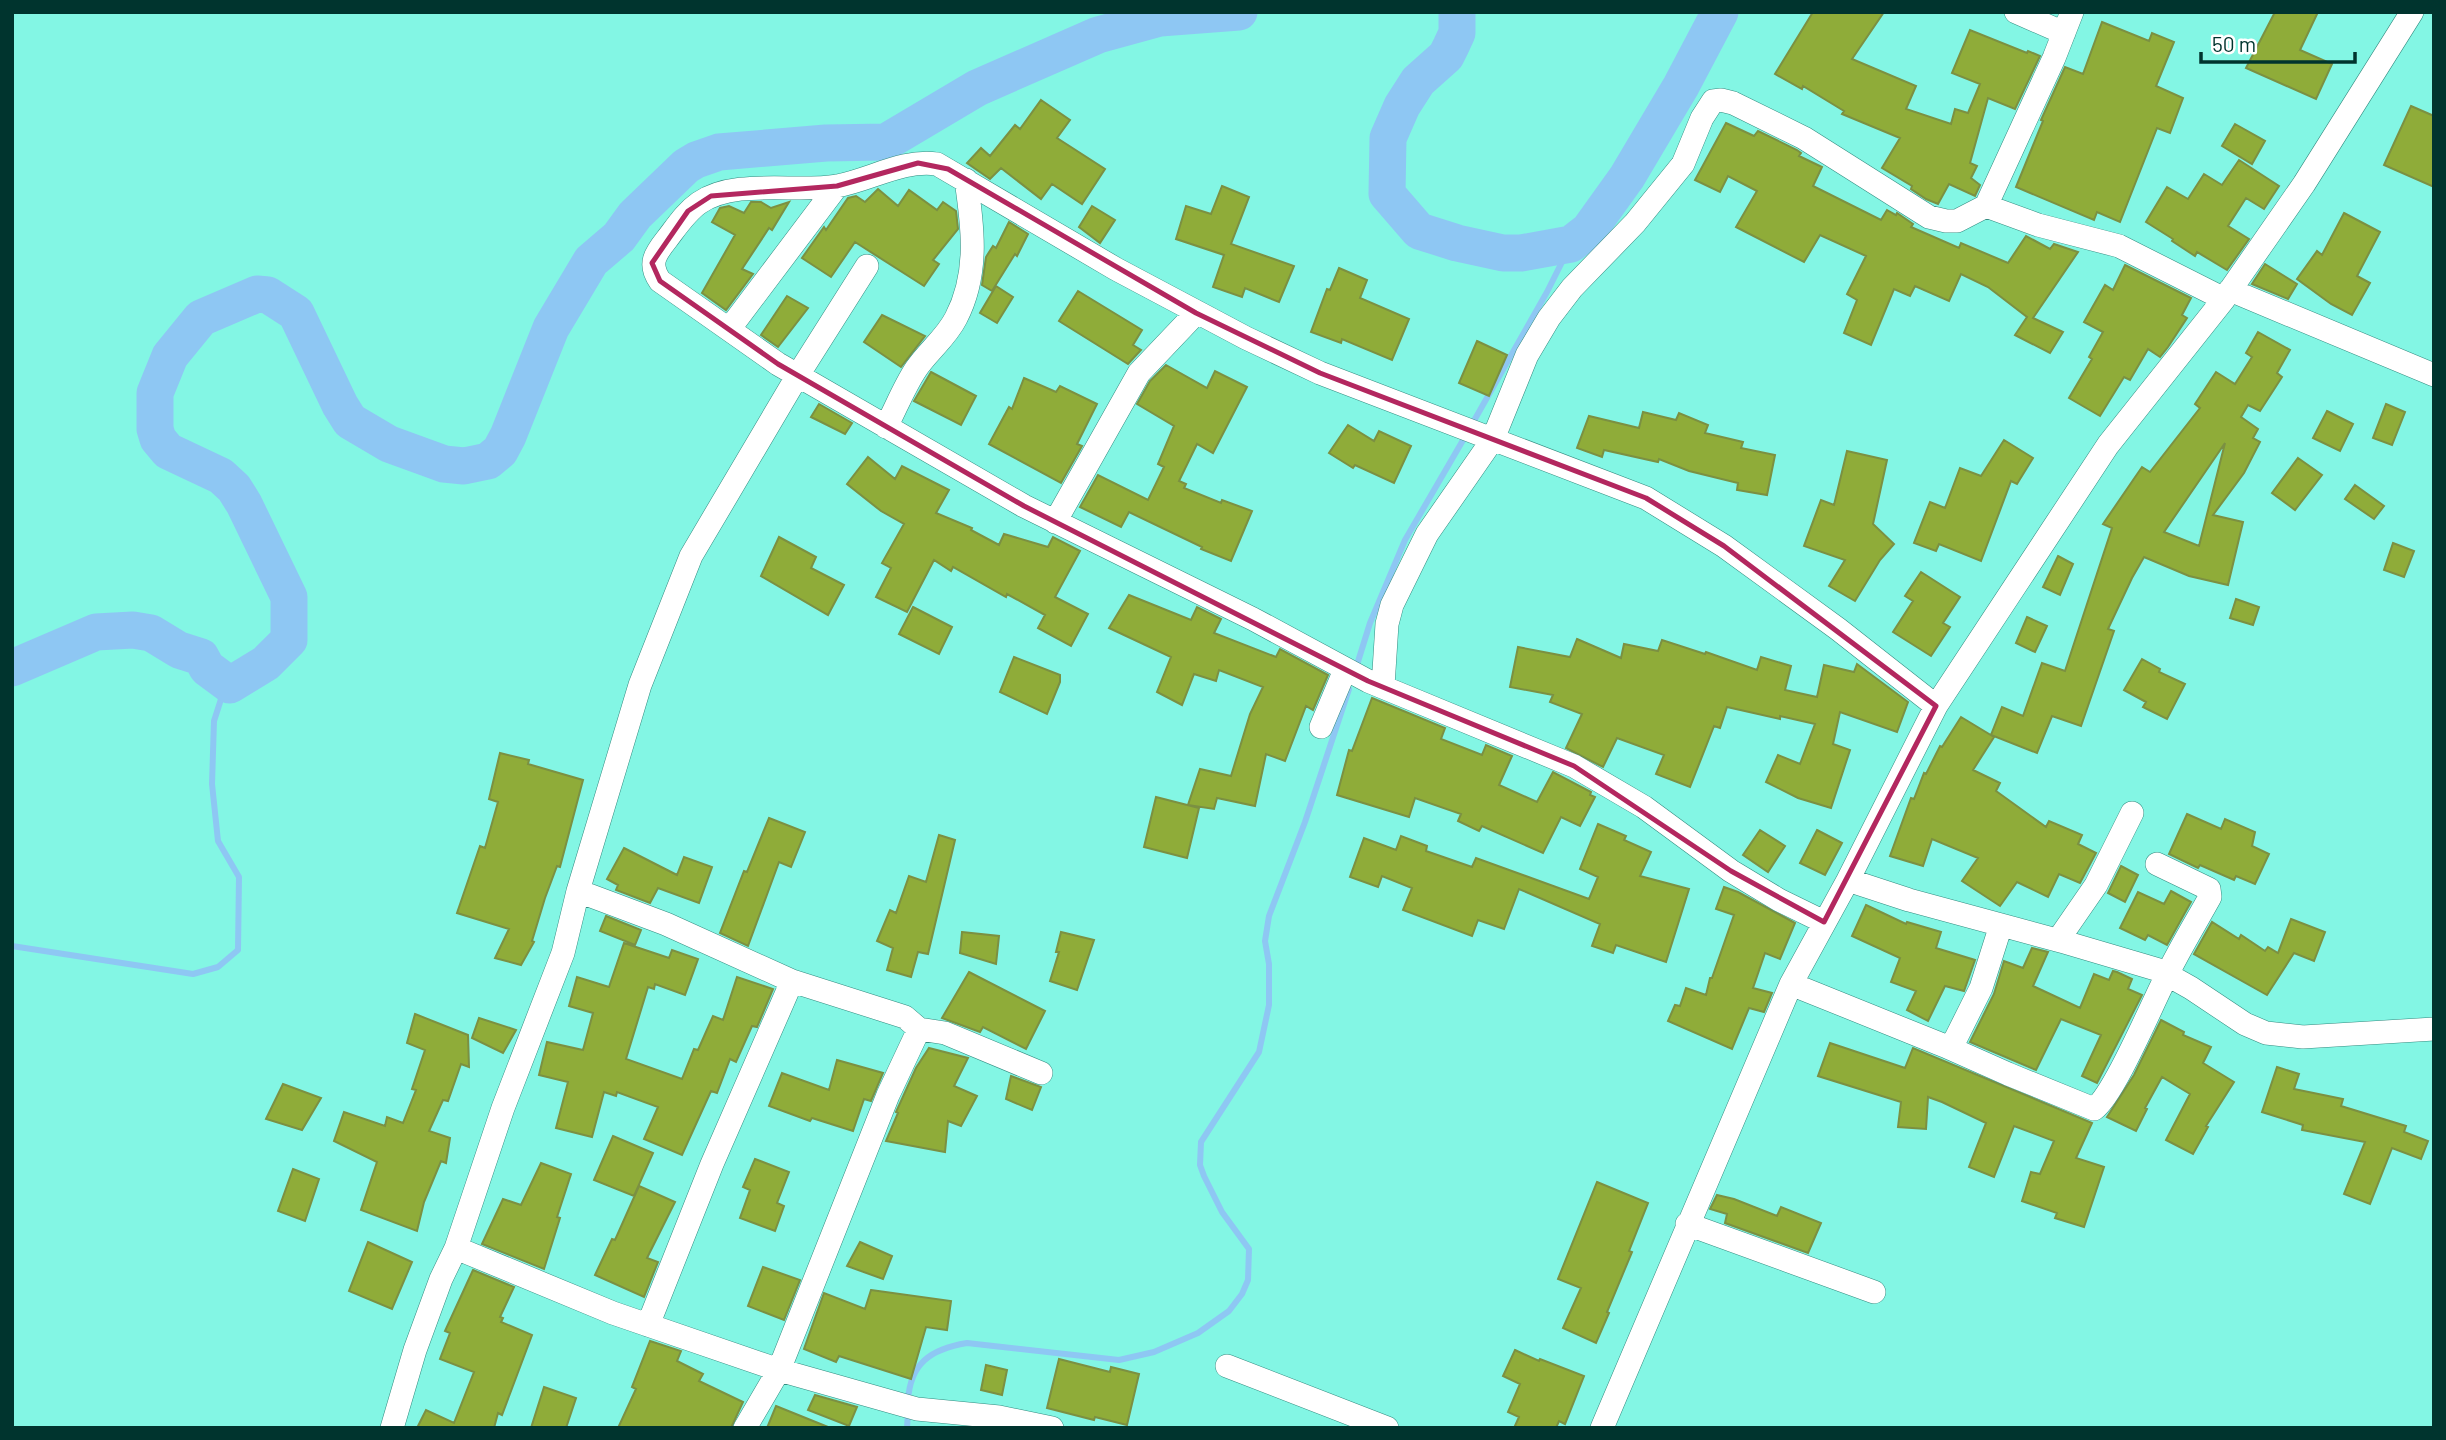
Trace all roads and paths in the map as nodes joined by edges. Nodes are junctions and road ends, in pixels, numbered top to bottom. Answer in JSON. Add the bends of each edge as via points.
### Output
{"nodes":[{"id":1,"x":2016,"y":12,"type":"edge"},
{"id":2,"x":2412,"y":12,"type":"edge"},
{"id":3,"x":2068,"y":22,"type":"edge"},
{"id":4,"x":966,"y":180,"type":"junction"},
{"id":5,"x":837,"y":186,"type":"junction"},
{"id":6,"x":1986,"y":206,"type":"junction"},
{"id":7,"x":867,"y":266,"type":"dead end"},
{"id":8,"x":2227,"y":294,"type":"junction"},
{"id":9,"x":1196,"y":313,"type":"junction"},
{"id":10,"x":730,"y":328,"type":"junction"},
{"id":11,"x":799,"y":375,"type":"junction"},
{"id":12,"x":2434,"y":375,"type":"edge"},
{"id":13,"x":886,"y":427,"type":"junction"},
{"id":14,"x":1475,"y":432,"type":"junction"},
{"id":15,"x":1055,"y":522,"type":"junction"},
{"id":16,"x":1362,"y":677,"type":"junction"},
{"id":17,"x":1936,"y":706,"type":"junction"},
{"id":18,"x":1321,"y":727,"type":"dead end"},
{"id":19,"x":2132,"y":813,"type":"dead end"},
{"id":20,"x":2157,"y":864,"type":"dead end"},
{"id":21,"x":1848,"y":880,"type":"junction"},
{"id":22,"x":578,"y":891,"type":"junction"},
{"id":23,"x":1824,"y":922,"type":"junction"},
{"id":24,"x":2001,"y":925,"type":"junction"},
{"id":25,"x":2057,"y":940,"type":"junction"},
{"id":26,"x":2168,"y":974,"type":"junction"},
{"id":27,"x":792,"y":981,"type":"junction"},
{"id":28,"x":1791,"y":984,"type":"junction"},
{"id":29,"x":2434,"y":1028,"type":"edge"},
{"id":30,"x":919,"y":1029,"type":"junction"},
{"id":31,"x":1951,"y":1048,"type":"junction"},
{"id":32,"x":1041,"y":1073,"type":"dead end"},
{"id":33,"x":1687,"y":1224,"type":"junction"},
{"id":34,"x":456,"y":1248,"type":"junction"},
{"id":35,"x":1874,"y":1292,"type":"dead end"},
{"id":36,"x":648,"y":1325,"type":"junction"},
{"id":37,"x":1227,"y":1366,"type":"dead end"},
{"id":38,"x":779,"y":1370,"type":"junction"},
{"id":39,"x":391,"y":1428,"type":"edge"},
{"id":40,"x":746,"y":1428,"type":"edge"},
{"id":41,"x":1052,"y":1428,"type":"edge"},
{"id":42,"x":1387,"y":1428,"type":"edge"},
{"id":43,"x":1602,"y":1428,"type":"edge"}],
"edges":[{"from":1,"to":3,"type":"street"},
{"from":2,"to":8,"type":"street","via":[[2317,164]]},
{"from":3,"to":6,"type":"street"},
{"from":4,"to":5,"type":"street","via":[[937,164],[918,163]]},
{"from":4,"to":9,"type":"street"},
{"from":4,"to":13,"type":"street","via":[[973,248],[966,296],[943,339],[912,375]]},
{"from":5,"to":10,"type":"street"},
{"from":5,"to":10,"type":"street","via":[[711,196],[688,212],[656,252],[652,264],[660,281]]},
{"from":6,"to":8,"type":"street","via":[[2126,249]]},
{"from":6,"to":14,"type":"street","via":[[1957,221],[1929,217],[1804,138],[1733,103],[1713,101],[1683,164],[1549,317]]},
{"from":7,"to":11,"type":"street"},
{"from":8,"to":12,"type":"street"},
{"from":8,"to":17,"type":"street","via":[[2108,445]]},
{"from":9,"to":14,"type":"street","via":[[1320,373]]},
{"from":9,"to":15,"type":"street","via":[[1139,373]]},
{"from":10,"to":11,"type":"street"},
{"from":11,"to":13,"type":"street"},
{"from":11,"to":22,"type":"street","via":[[691,556],[640,685]]},
{"from":13,"to":15,"type":"street"},
{"from":14,"to":16,"type":"street"},
{"from":14,"to":17,"type":"street","via":[[1646,498],[1681,518],[1838,629]]},
{"from":15,"to":16,"type":"street"},
{"from":16,"to":18,"type":"street"},
{"from":16,"to":23,"type":"street","via":[[1574,766],[1644,807],[1731,871]]},
{"from":17,"to":21,"type":"street"},
{"from":19,"to":25,"type":"street","via":[[2096,885]]},
{"from":20,"to":26,"type":"street","via":[[2210,893]]},
{"from":21,"to":23,"type":"street"},
{"from":21,"to":24,"type":"street"},
{"from":22,"to":27,"type":"street","via":[[666,923]]},
{"from":22,"to":34,"type":"street","via":[[563,953],[503,1108]]},
{"from":23,"to":28,"type":"street"},
{"from":24,"to":25,"type":"street"},
{"from":24,"to":31,"type":"street","via":[[1984,980]]},
{"from":25,"to":26,"type":"street"},
{"from":26,"to":29,"type":"street","via":[[2266,1033],[2302,1037]]},
{"from":26,"to":31,"type":"street","via":[[2114,1082],[2095,1109]]},
{"from":27,"to":30,"type":"street","via":[[905,1017]]},
{"from":27,"to":36,"type":"street"},
{"from":28,"to":31,"type":"street"},
{"from":28,"to":33,"type":"street"},
{"from":30,"to":32,"type":"street","via":[[945,1033]]},
{"from":30,"to":38,"type":"street","via":[[882,1108]]},
{"from":33,"to":35,"type":"street"},
{"from":33,"to":43,"type":"street"},
{"from":34,"to":36,"type":"street"},
{"from":34,"to":39,"type":"street","via":[[415,1350]]},
{"from":36,"to":38,"type":"street"},
{"from":37,"to":42,"type":"street"},
{"from":38,"to":40,"type":"street"},
{"from":38,"to":41,"type":"street","via":[[917,1409]]}]}
